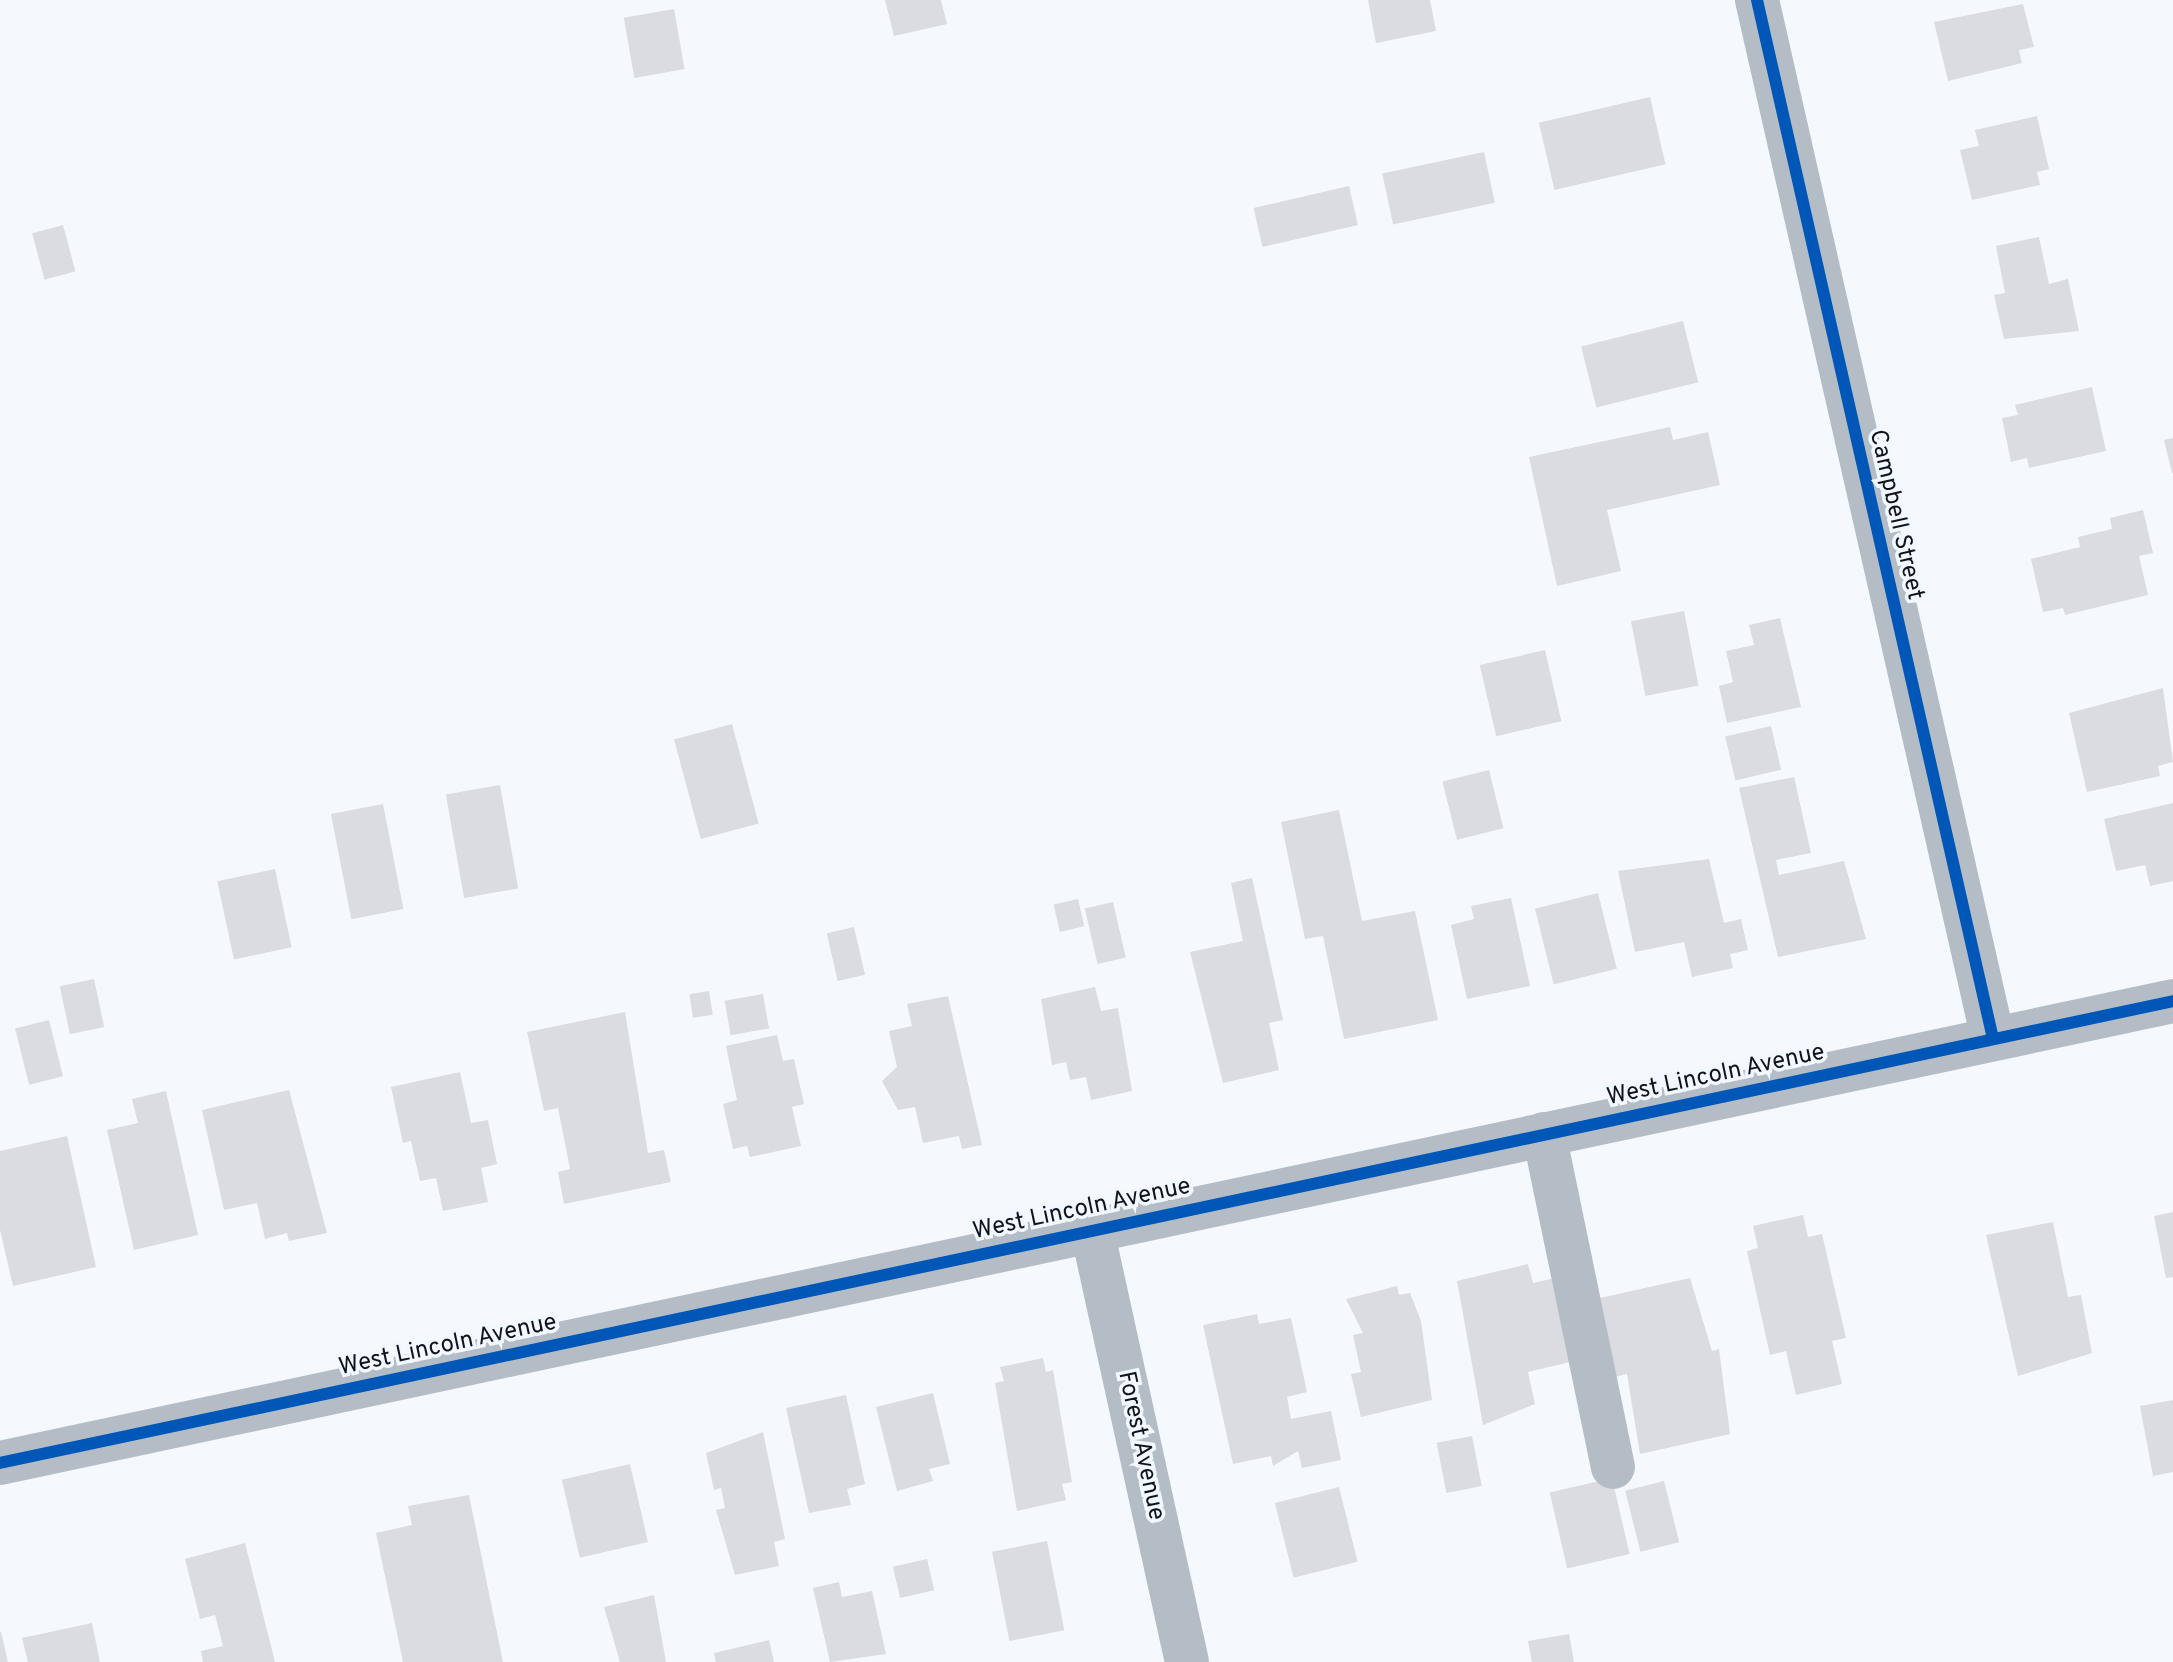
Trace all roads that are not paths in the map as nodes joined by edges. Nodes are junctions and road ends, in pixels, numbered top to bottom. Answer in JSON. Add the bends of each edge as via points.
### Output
{"nodes":[{"id":1,"x":1757,"y":0,"type":"edge"},
{"id":2,"x":2173,"y":1001,"type":"edge"},
{"id":3,"x":1993,"y":1039,"type":"junction"},
{"id":4,"x":1544,"y":1134,"type":"junction"},
{"id":5,"x":1092,"y":1230,"type":"junction"},
{"id":6,"x":0,"y":1463,"type":"edge"},
{"id":7,"x":1613,"y":1467,"type":"dead end"},
{"id":8,"x":1187,"y":1662,"type":"edge"}],
"edges":[{"from":1,"to":3,"type":"street","name":"Campbell Street"},
{"from":2,"to":3,"type":"street","name":"West Lincoln Avenue"},
{"from":3,"to":4,"type":"street","name":"West Lincoln Avenue"},
{"from":4,"to":5,"type":"street","name":"West Lincoln Avenue"},
{"from":4,"to":7,"type":"street"},
{"from":5,"to":6,"type":"street","name":"West Lincoln Avenue"},
{"from":5,"to":8,"type":"street","name":"Forest Avenue"}]}
